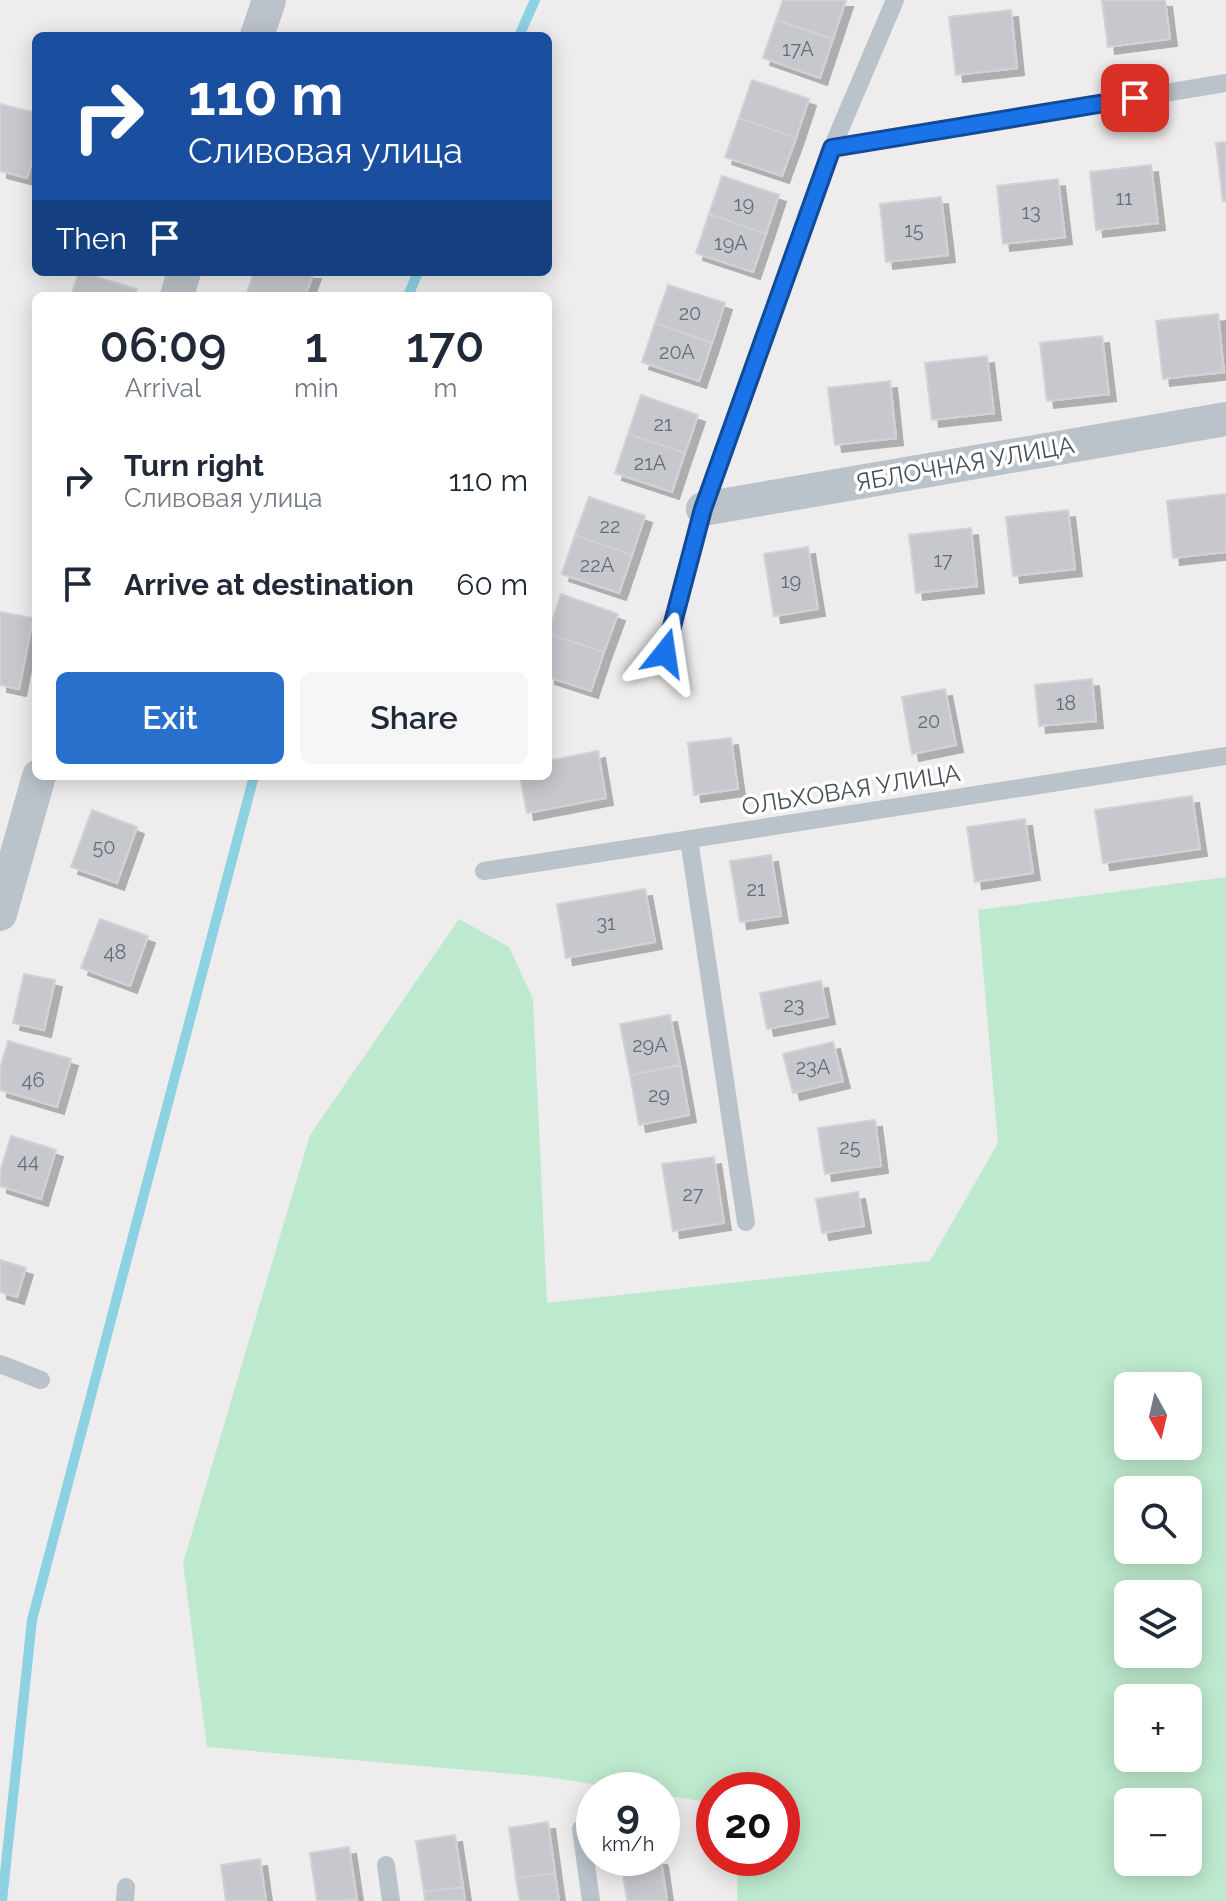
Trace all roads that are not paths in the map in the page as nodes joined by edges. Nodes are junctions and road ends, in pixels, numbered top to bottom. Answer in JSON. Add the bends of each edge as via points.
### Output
{"nodes":[{"id":1,"x":269,"y":0,"type":"edge"},
{"id":2,"x":895,"y":0,"type":"edge"},
{"id":3,"x":258,"y":32,"type":"edge"},
{"id":4,"x":1226,"y":83,"type":"edge"},
{"id":5,"x":832,"y":148,"type":"junction"},
{"id":6,"x":1226,"y":419,"type":"edge"},
{"id":7,"x":703,"y":509,"type":"junction"},
{"id":8,"x":665,"y":653,"type":"dead end"},
{"id":9,"x":1226,"y":756,"type":"edge"},
{"id":10,"x":38,"y":780,"type":"edge"},
{"id":11,"x":689,"y":839,"type":"junction"},
{"id":12,"x":484,"y":871,"type":"dead end"},
{"id":13,"x":0,"y":914,"type":"edge"},
{"id":14,"x":746,"y":1222,"type":"dead end"},
{"id":15,"x":0,"y":1364,"type":"edge"},
{"id":16,"x":41,"y":1380,"type":"dead end"},
{"id":17,"x":386,"y":1865,"type":"dead end"},
{"id":18,"x":588,"y":1876,"type":"edge"},
{"id":19,"x":391,"y":1901,"type":"edge"},
{"id":20,"x":591,"y":1901,"type":"edge"}],
"edges":[{"from":1,"to":3,"type":"street"},
{"from":2,"to":5,"type":"lane"},
{"from":4,"to":5,"type":"lane"},
{"from":5,"to":7,"type":"lane"},
{"from":6,"to":7,"type":"street","name":"ЯБЛОЧНАЯ УЛИЦА"},
{"from":7,"to":8,"type":"lane"},
{"from":9,"to":11,"type":"lane","name":"ОЛЬХОВАЯ УЛИЦА"},
{"from":10,"to":13,"type":"street"},
{"from":11,"to":12,"type":"lane","name":"ОЛЬХОВАЯ УЛИЦА"},
{"from":11,"to":14,"type":"lane"},
{"from":15,"to":16,"type":"lane"},
{"from":17,"to":19,"type":"lane"},
{"from":18,"to":20,"type":"lane"}]}
